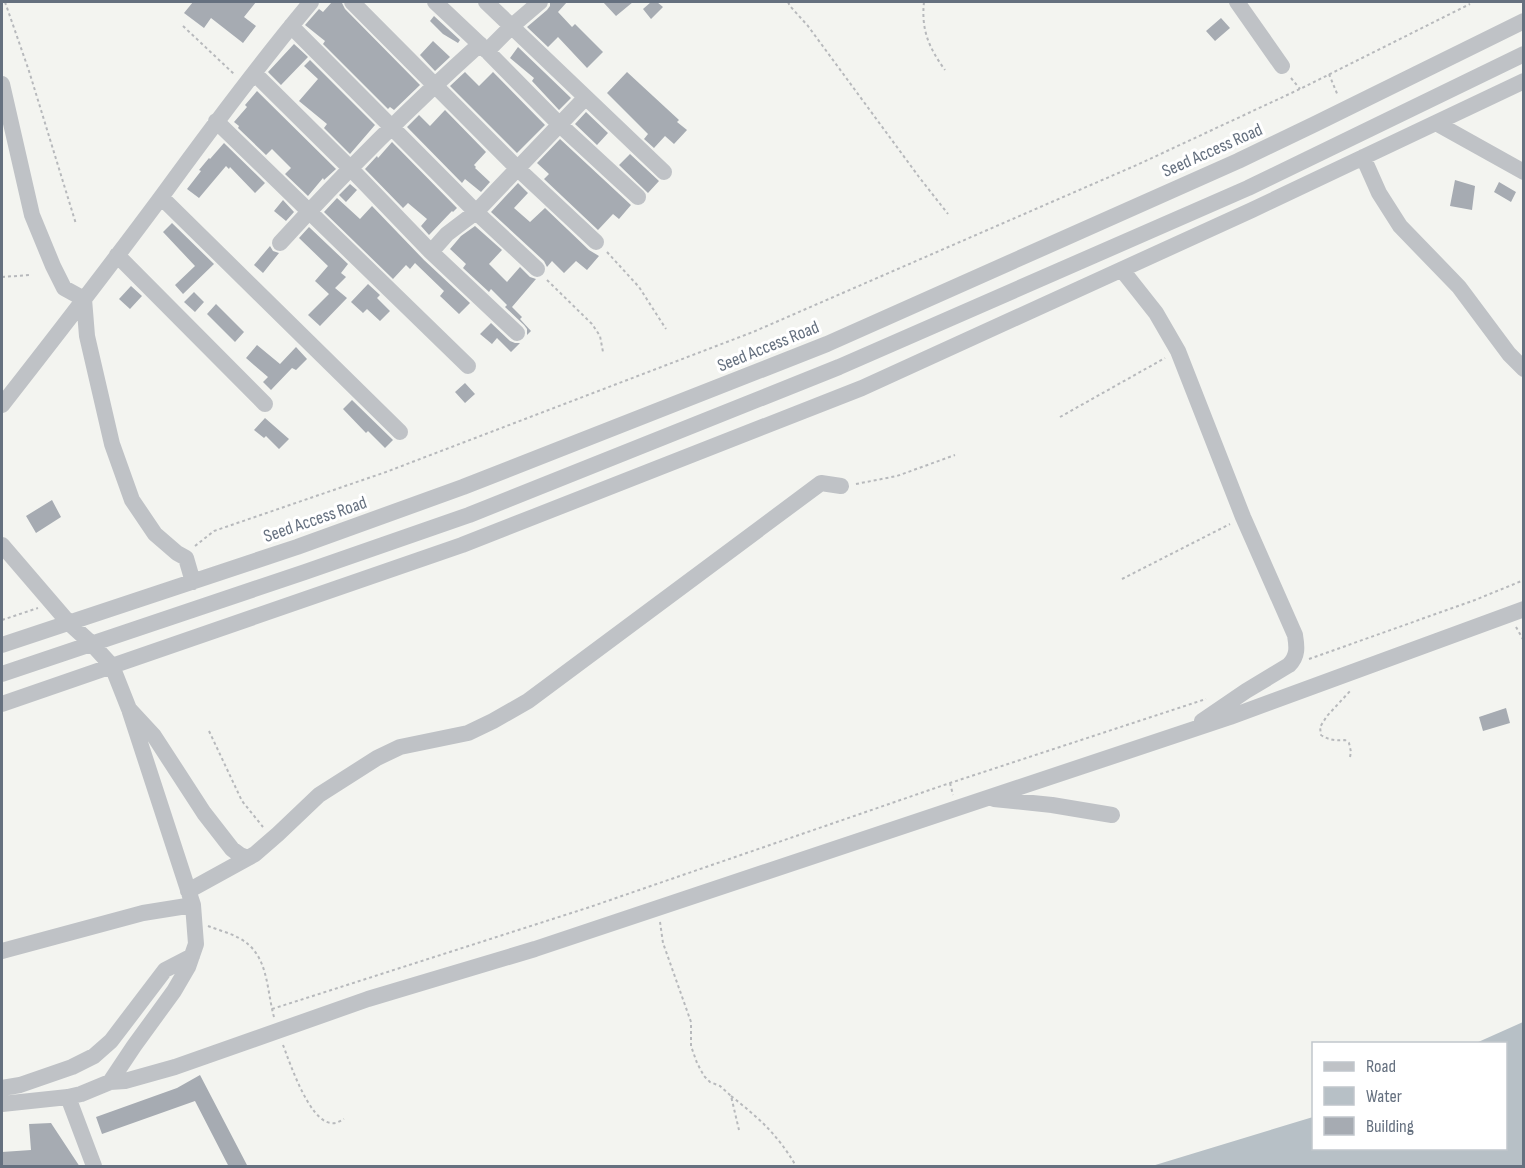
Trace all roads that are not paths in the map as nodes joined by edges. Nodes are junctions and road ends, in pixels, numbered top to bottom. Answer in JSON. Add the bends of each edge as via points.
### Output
{"nodes":[{"id":1,"x":311,"y":2,"type":"edge"},
{"id":2,"x":352,"y":2,"type":"edge"},
{"id":3,"x":435,"y":2,"type":"edge"},
{"id":4,"x":486,"y":2,"type":"edge"},
{"id":5,"x":540,"y":2,"type":"edge"},
{"id":6,"x":1237,"y":2,"type":"edge"},
{"id":7,"x":1524,"y":21,"type":"edge"},
{"id":8,"x":291,"y":26,"type":"junction"},
{"id":9,"x":512,"y":27,"type":"junction"},
{"id":10,"x":484,"y":47,"type":"junction"},
{"id":11,"x":1524,"y":54,"type":"edge"},
{"id":12,"x":1282,"y":66,"type":"dead end"},
{"id":13,"x":250,"y":79,"type":"junction"},
{"id":14,"x":1524,"y":81,"type":"edge"},
{"id":15,"x":2,"y":84,"type":"edge"},
{"id":16,"x":435,"y":84,"type":"junction"},
{"id":17,"x":585,"y":98,"type":"junction"},
{"id":18,"x":216,"y":121,"type":"junction"},
{"id":19,"x":1436,"y":123,"type":"junction"},
{"id":20,"x":559,"y":124,"type":"junction"},
{"id":21,"x":392,"y":126,"type":"junction"},
{"id":22,"x":1363,"y":158,"type":"junction"},
{"id":23,"x":518,"y":168,"type":"junction"},
{"id":24,"x":351,"y":169,"type":"junction"},
{"id":25,"x":664,"y":172,"type":"dead end"},
{"id":26,"x":1524,"y":172,"type":"edge"},
{"id":27,"x":161,"y":197,"type":"junction"},
{"id":28,"x":638,"y":197,"type":"dead end"},
{"id":29,"x":309,"y":212,"type":"junction"},
{"id":30,"x":476,"y":212,"type":"junction"},
{"id":31,"x":596,"y":242,"type":"road end"},
{"id":32,"x":280,"y":243,"type":"dead end"},
{"id":33,"x":431,"y":252,"type":"junction"},
{"id":34,"x":117,"y":255,"type":"junction"},
{"id":35,"x":537,"y":269,"type":"road end"},
{"id":36,"x":1122,"y":270,"type":"junction"},
{"id":37,"x":84,"y":299,"type":"junction"},
{"id":38,"x":517,"y":333,"type":"dead end"},
{"id":39,"x":468,"y":366,"type":"dead end"},
{"id":40,"x":1524,"y":369,"type":"edge"},
{"id":41,"x":265,"y":404,"type":"dead end"},
{"id":42,"x":2,"y":405,"type":"edge"},
{"id":43,"x":400,"y":432,"type":"dead end"},
{"id":44,"x":841,"y":486,"type":"road end"},
{"id":45,"x":2,"y":545,"type":"edge"},
{"id":46,"x":193,"y":582,"type":"junction"},
{"id":47,"x":1524,"y":609,"type":"edge"},
{"id":48,"x":69,"y":623,"type":"junction"},
{"id":49,"x":92,"y":644,"type":"junction"},
{"id":50,"x":2,"y":645,"type":"edge"},
{"id":51,"x":112,"y":666,"type":"junction"},
{"id":52,"x":2,"y":674,"type":"edge"},
{"id":53,"x":2,"y":704,"type":"edge"},
{"id":54,"x":129,"y":709,"type":"junction"},
{"id":55,"x":1185,"y":732,"type":"junction"},
{"id":56,"x":988,"y":798,"type":"junction"},
{"id":57,"x":1112,"y":815,"type":"dead end"},
{"id":58,"x":248,"y":858,"type":"junction"},
{"id":59,"x":192,"y":906,"type":"junction"},
{"id":60,"x":2,"y":951,"type":"edge"},
{"id":61,"x":192,"y":956,"type":"junction"},
{"id":62,"x":110,"y":1082,"type":"junction"},
{"id":63,"x":2,"y":1088,"type":"edge"},
{"id":64,"x":68,"y":1097,"type":"junction"},
{"id":65,"x":2,"y":1104,"type":"edge"},
{"id":66,"x":94,"y":1167,"type":"edge"}],
"edges":[{"from":1,"to":8,"type":"street"},
{"from":2,"to":16,"type":"street"},
{"from":3,"to":10,"type":"street"},
{"from":4,"to":9,"type":"street"},
{"from":5,"to":9,"type":"street"},
{"from":6,"to":12,"type":"street"},
{"from":7,"to":46,"type":"street","name":"Seed Access Road","via":[[1227,165],[827,344],[463,487]]},
{"from":8,"to":13,"type":"street"},
{"from":8,"to":21,"type":"street"},
{"from":9,"to":10,"type":"street"},
{"from":9,"to":17,"type":"street"},
{"from":10,"to":16,"type":"street"},
{"from":10,"to":20,"type":"street"},
{"from":11,"to":49,"type":"street","via":[[1248,188],[839,367],[469,515]]},
{"from":13,"to":18,"type":"street"},
{"from":13,"to":24,"type":"street"},
{"from":14,"to":19,"type":"street"},
{"from":15,"to":37,"type":"street","via":[[32,215],[63,288]]},
{"from":16,"to":21,"type":"street"},
{"from":16,"to":23,"type":"street"},
{"from":17,"to":20,"type":"street"},
{"from":17,"to":25,"type":"street"},
{"from":18,"to":27,"type":"street"},
{"from":18,"to":29,"type":"street"},
{"from":19,"to":22,"type":"street"},
{"from":19,"to":26,"type":"street"},
{"from":20,"to":23,"type":"street"},
{"from":20,"to":28,"type":"street"},
{"from":21,"to":24,"type":"street"},
{"from":21,"to":30,"type":"street"},
{"from":22,"to":36,"type":"street"},
{"from":22,"to":40,"type":"street","via":[[1400,226],[1459,287]]},
{"from":23,"to":30,"type":"street"},
{"from":23,"to":31,"type":"street"},
{"from":24,"to":29,"type":"street"},
{"from":24,"to":33,"type":"street"},
{"from":27,"to":34,"type":"street"},
{"from":27,"to":43,"type":"street"},
{"from":29,"to":32,"type":"street"},
{"from":29,"to":39,"type":"street"},
{"from":30,"to":33,"type":"street"},
{"from":30,"to":35,"type":"street"},
{"from":33,"to":38,"type":"street"},
{"from":34,"to":37,"type":"street"},
{"from":34,"to":41,"type":"street"},
{"from":36,"to":51,"type":"street","via":[[862,388],[529,519]]},
{"from":36,"to":55,"type":"street","via":[[1178,351],[1297,644],[1289,665]]},
{"from":37,"to":42,"type":"street"},
{"from":37,"to":46,"type":"street","via":[[87,336],[112,444],[132,500],[155,534],[186,558]]},
{"from":44,"to":58,"type":"street","via":[[821,483],[528,701],[493,722],[468,733],[400,747],[377,758],[319,795]]},
{"from":45,"to":48,"type":"street"},
{"from":46,"to":48,"type":"street","name":"Seed Access Road"},
{"from":47,"to":55,"type":"street"},
{"from":48,"to":49,"type":"street"},
{"from":48,"to":50,"type":"street","name":"Seed Access Road"},
{"from":49,"to":51,"type":"street"},
{"from":49,"to":52,"type":"street"},
{"from":51,"to":53,"type":"street"},
{"from":51,"to":54,"type":"street"},
{"from":54,"to":58,"type":"street","via":[[154,736],[232,849]]},
{"from":54,"to":59,"type":"street"},
{"from":55,"to":56,"type":"street"},
{"from":56,"to":57,"type":"street"},
{"from":56,"to":62,"type":"street","via":[[535,949],[368,999],[175,1066]]},
{"from":58,"to":59,"type":"street"},
{"from":59,"to":60,"type":"street","via":[[143,913]]},
{"from":59,"to":61,"type":"street","via":[[196,944]]},
{"from":61,"to":62,"type":"street","via":[[174,991]]},
{"from":61,"to":63,"type":"street","via":[[165,970],[111,1041],[94,1056],[61,1071]]},
{"from":62,"to":64,"type":"street"},
{"from":64,"to":65,"type":"street"},
{"from":64,"to":66,"type":"street"}]}
